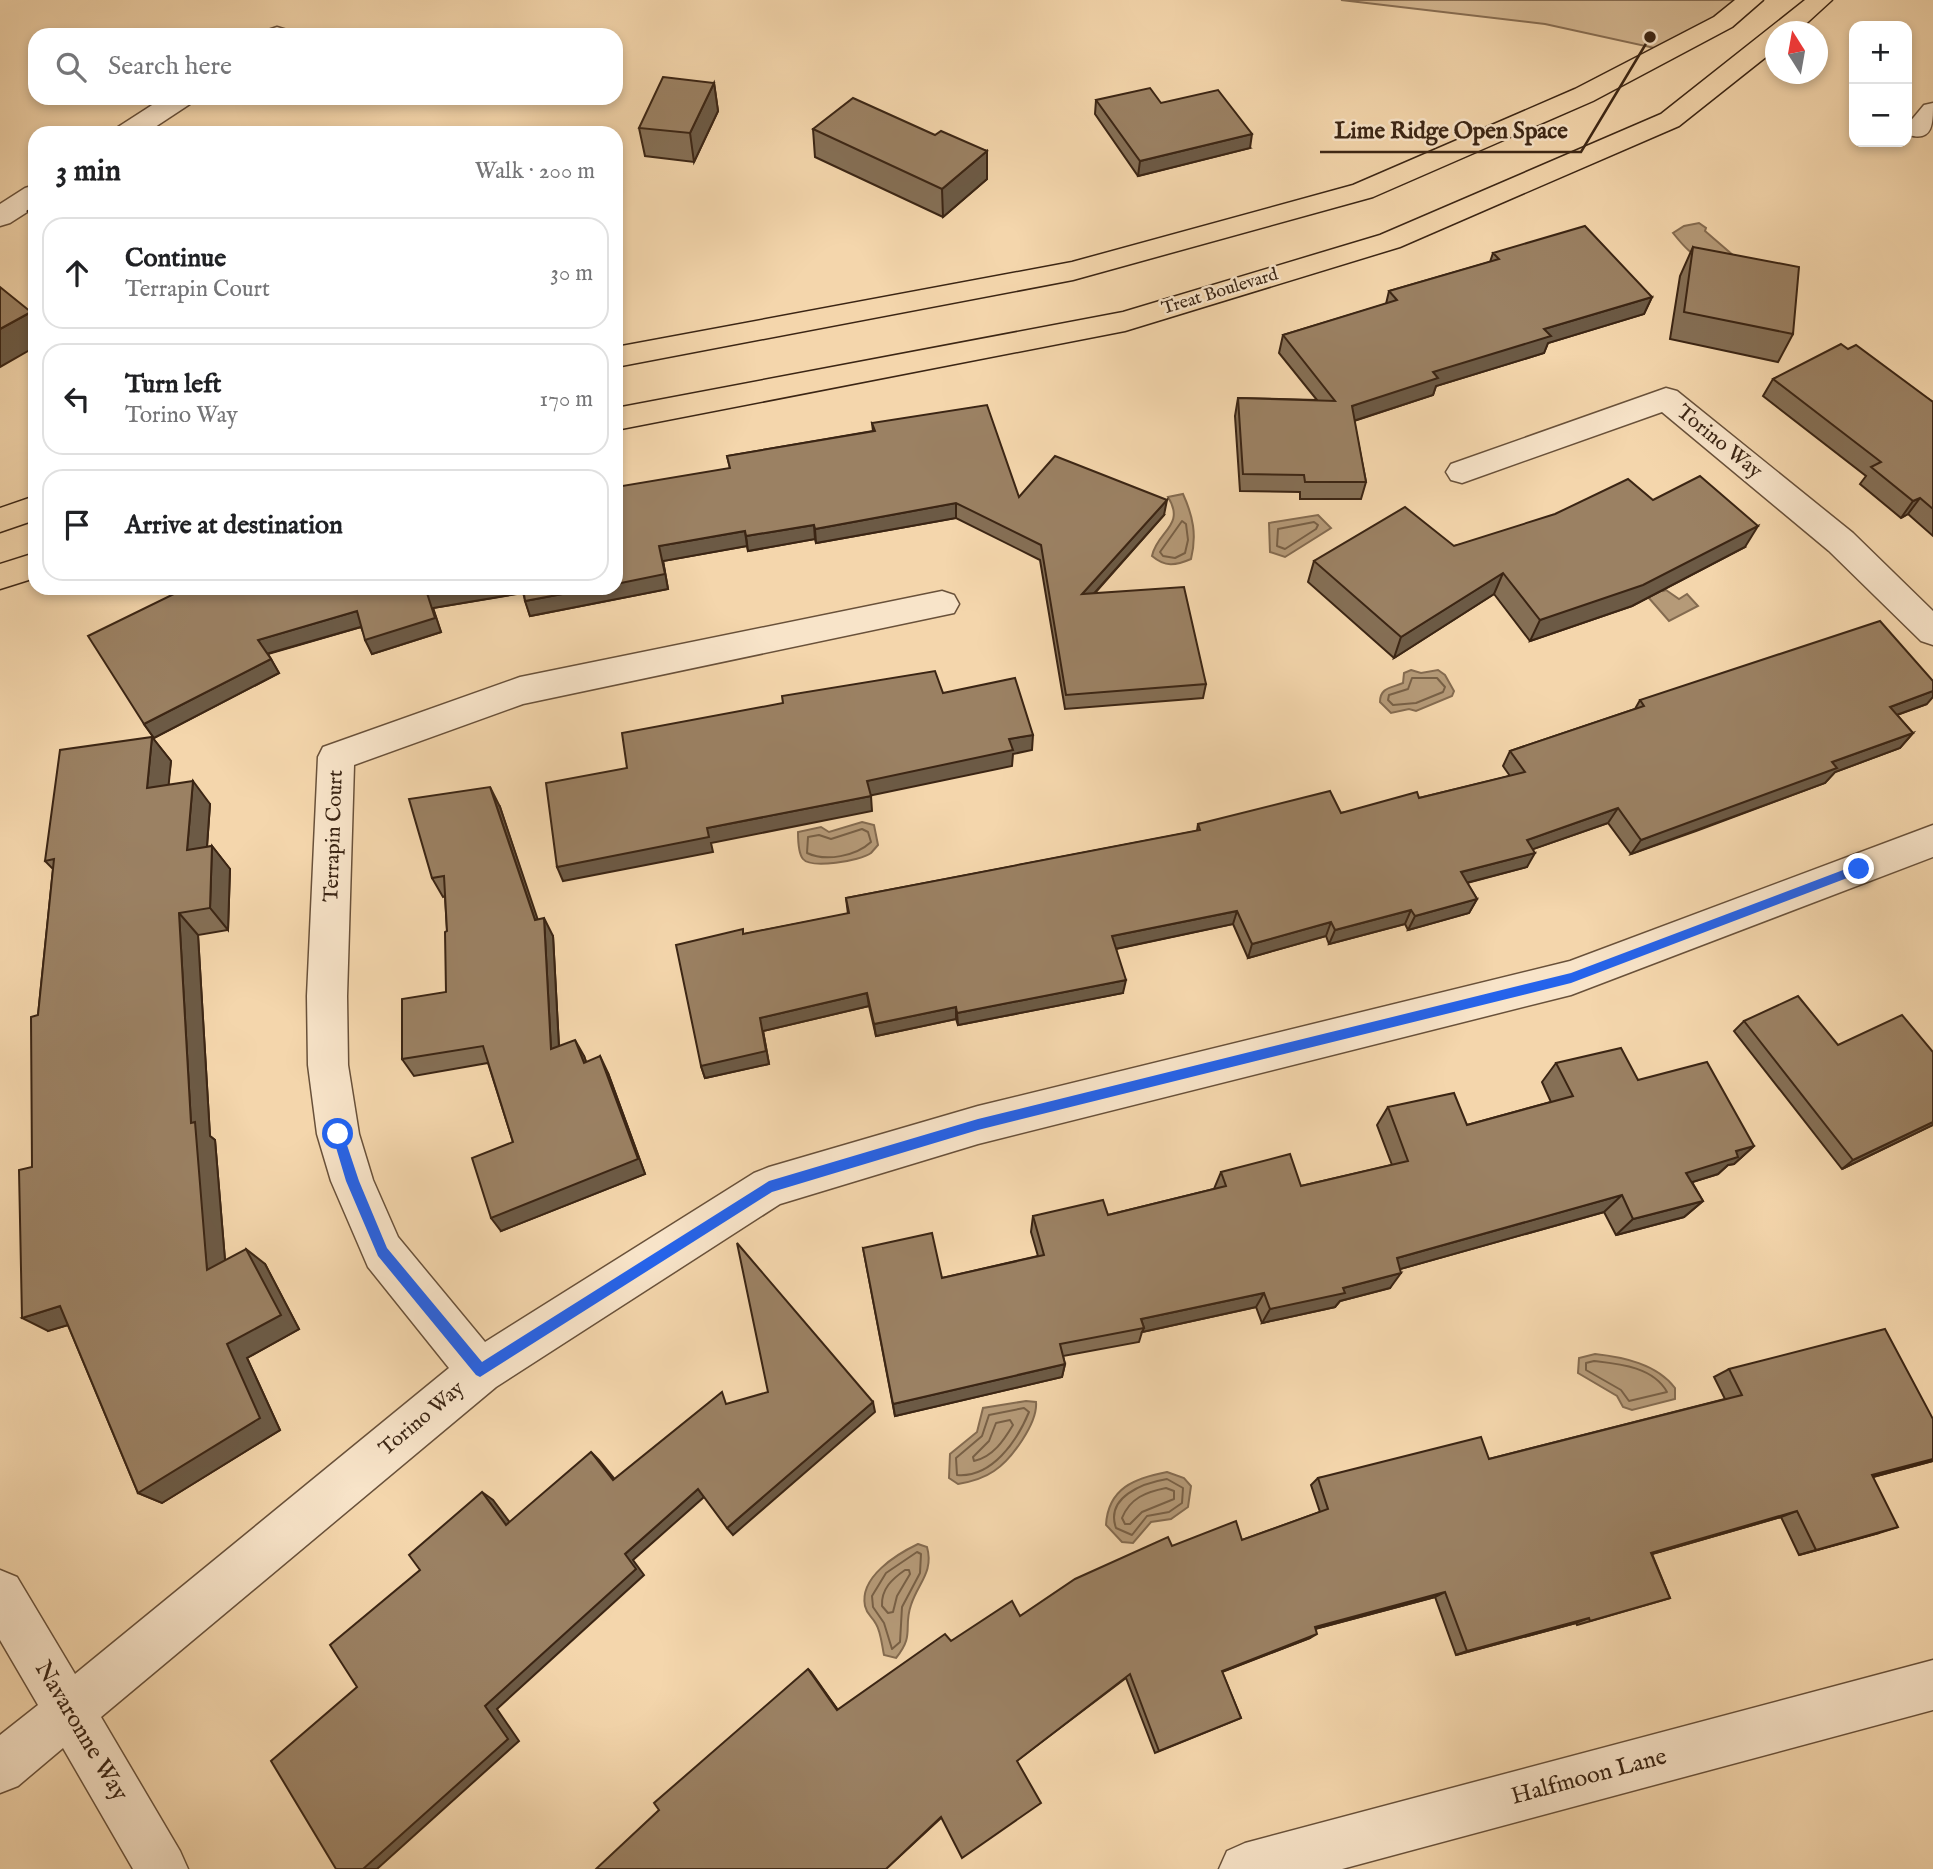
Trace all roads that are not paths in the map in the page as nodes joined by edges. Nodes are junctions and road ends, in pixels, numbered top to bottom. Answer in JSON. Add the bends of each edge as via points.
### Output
{"nodes":[{"id":1,"x":1751,"y":0,"type":"edge"},
{"id":2,"x":1820,"y":0,"type":"edge"},
{"id":3,"x":1794,"y":21,"type":"edge"},
{"id":4,"x":1765,"y":45,"type":"edge"},
{"id":5,"x":170,"y":105,"type":"edge"},
{"id":6,"x":139,"y":126,"type":"edge"},
{"id":7,"x":28,"y":199,"type":"edge"},
{"id":8,"x":0,"y":217,"type":"edge"},
{"id":9,"x":623,"y":356,"type":"edge"},
{"id":10,"x":623,"y":418,"type":"edge"},
{"id":11,"x":1462,"y":472,"type":"dead end"},
{"id":12,"x":28,"y":510,"type":"edge"},
{"id":13,"x":0,"y":520,"type":"edge"},
{"id":14,"x":28,"y":567,"type":"edge"},
{"id":15,"x":0,"y":577,"type":"edge"},
{"id":16,"x":942,"y":604,"type":"dead end"},
{"id":17,"x":1933,"y":632,"type":"edge"},
{"id":18,"x":1933,"y":841,"type":"edge"},
{"id":19,"x":480,"y":1371,"type":"junction"},
{"id":20,"x":0,"y":1594,"type":"edge"},
{"id":21,"x":1933,"y":1685,"type":"edge"},
{"id":22,"x":69,"y":1712,"type":"junction"},
{"id":23,"x":0,"y":1769,"type":"edge"},
{"id":24,"x":162,"y":1869,"type":"edge"},
{"id":25,"x":1245,"y":1869,"type":"edge"}],
"edges":[{"from":1,"to":9,"type":"main road","via":[[1723,22],[1584,95],[1363,191],[1073,271]]},
{"from":2,"to":3,"type":"main road"},
{"from":4,"to":10,"type":"main road","name":"Treat Boulevard","via":[[1670,120],[1390,241],[1125,321]]},
{"from":5,"to":6,"type":"street"},
{"from":7,"to":8,"type":"street"},
{"from":11,"to":17,"type":"street","name":"Torino Way","via":[[1666,398],[1841,542]]},
{"from":12,"to":13,"type":"main road"},
{"from":14,"to":15,"type":"main road"},
{"from":16,"to":19,"type":"street","name":"Terrapin Court","via":[[520,691],[336,757],[327,996],[328,1065],[338,1134],[352,1181],[383,1252]]},
{"from":18,"to":19,"type":"street","name":"Torino Way","via":[[1571,978],[978,1125],[769,1187]]},
{"from":19,"to":22,"type":"street","name":"Torino Way"},
{"from":20,"to":22,"type":"street","name":"Navaronne Way"},
{"from":21,"to":25,"type":"street","name":"Halfmoon Lane"},
{"from":22,"to":23,"type":"street","name":"Torino Way"},
{"from":22,"to":24,"type":"street","name":"Navaronne Way"}]}
